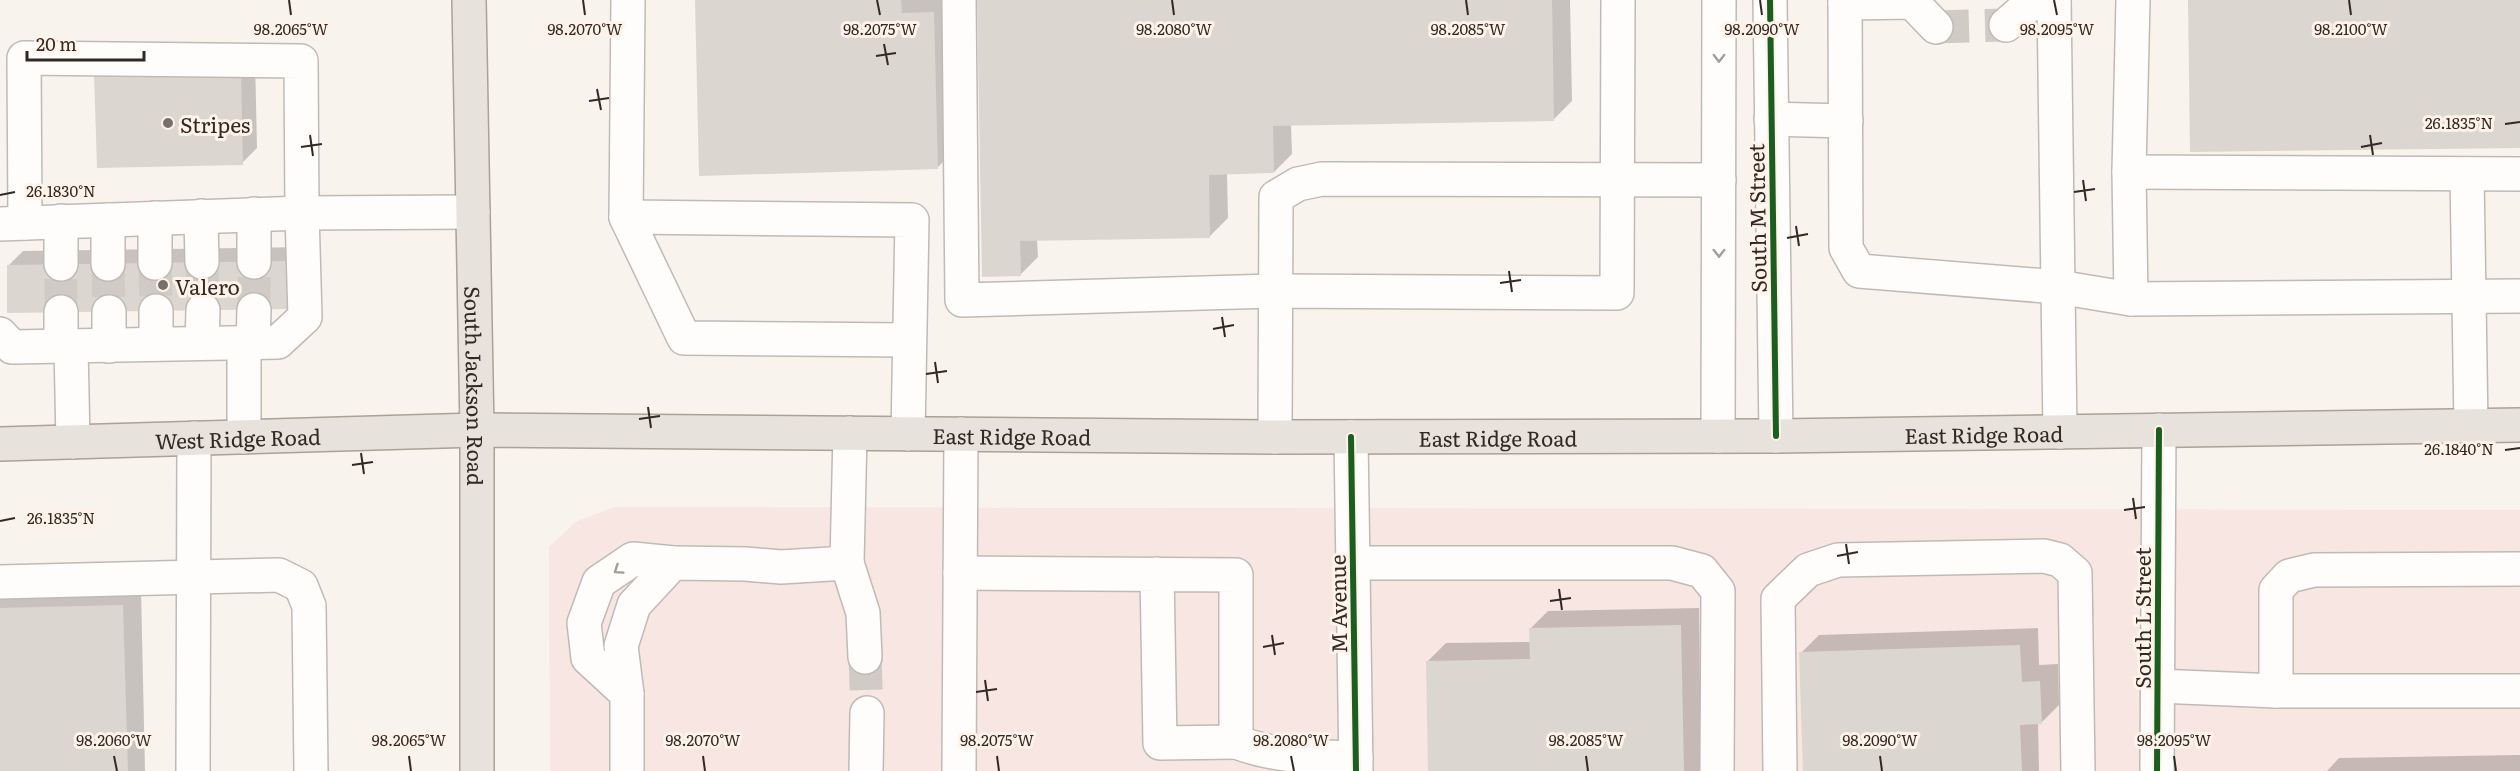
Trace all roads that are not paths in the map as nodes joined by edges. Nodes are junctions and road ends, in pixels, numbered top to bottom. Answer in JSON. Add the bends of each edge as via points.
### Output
{"nodes":[{"id":1,"x":469,"y":0,"type":"edge"},
{"id":2,"x":627,"y":0,"type":"edge"},
{"id":3,"x":959,"y":0,"type":"edge"},
{"id":4,"x":1618,"y":0,"type":"edge"},
{"id":5,"x":1719,"y":0,"type":"edge"},
{"id":6,"x":1770,"y":0,"type":"edge"},
{"id":7,"x":2133,"y":0,"type":"edge"},
{"id":8,"x":1845,"y":1,"type":"edge"},
{"id":9,"x":2029,"y":6,"type":"edge"},
{"id":10,"x":1925,"y":8,"type":"tunnel mouth"},
{"id":11,"x":12,"y":59,"type":"edge"},
{"id":12,"x":1771,"y":119,"type":"junction"},
{"id":13,"x":1846,"y":121,"type":"junction"},
{"id":14,"x":2129,"y":172,"type":"junction"},
{"id":15,"x":2467,"y":174,"type":"junction"},
{"id":16,"x":2520,"y":174,"type":"edge"},
{"id":17,"x":1617,"y":180,"type":"junction"},
{"id":18,"x":1719,"y":180,"type":"junction"},
{"id":19,"x":473,"y":212,"type":"junction"},
{"id":20,"x":302,"y":213,"type":"junction"},
{"id":21,"x":255,"y":214,"type":"junction"},
{"id":22,"x":201,"y":216,"type":"junction"},
{"id":23,"x":626,"y":217,"type":"junction"},
{"id":24,"x":155,"y":218,"type":"junction"},
{"id":25,"x":108,"y":220,"type":"junction"},
{"id":26,"x":61,"y":221,"type":"junction"},
{"id":27,"x":13,"y":223,"type":"edge"},
{"id":28,"x":202,"y":262,"type":"tunnel mouth"},
{"id":29,"x":254,"y":262,"type":"tunnel mouth"},
{"id":30,"x":155,"y":263,"type":"tunnel mouth"},
{"id":31,"x":61,"y":264,"type":"tunnel mouth"},
{"id":32,"x":108,"y":264,"type":"tunnel mouth"},
{"id":33,"x":2058,"y":287,"type":"junction"},
{"id":34,"x":1275,"y":291,"type":"junction"},
{"id":35,"x":2469,"y":296,"type":"junction"},
{"id":36,"x":2520,"y":296,"type":"edge"},
{"id":37,"x":2131,"y":299,"type":"junction"},
{"id":38,"x":202,"y":310,"type":"tunnel mouth"},
{"id":39,"x":254,"y":310,"type":"tunnel mouth"},
{"id":40,"x":156,"y":311,"type":"tunnel mouth"},
{"id":41,"x":61,"y":312,"type":"tunnel mouth"},
{"id":42,"x":109,"y":312,"type":"tunnel mouth"},
{"id":43,"x":0,"y":334,"type":"edge"},
{"id":44,"x":909,"y":340,"type":"junction"},
{"id":45,"x":249,"y":342,"type":"junction"},
{"id":46,"x":202,"y":343,"type":"junction"},
{"id":47,"x":156,"y":344,"type":"junction"},
{"id":48,"x":109,"y":345,"type":"junction"},
{"id":49,"x":66,"y":346,"type":"junction"},
{"id":50,"x":2471,"y":426,"type":"junction"},
{"id":51,"x":2520,"y":426,"type":"edge"},
{"id":52,"x":477,"y":430,"type":"junction"},
{"id":53,"x":2159,"y":430,"type":"junction"},
{"id":54,"x":2060,"y":432,"type":"junction"},
{"id":55,"x":850,"y":433,"type":"junction"},
{"id":56,"x":908,"y":434,"type":"junction"},
{"id":57,"x":961,"y":434,"type":"junction"},
{"id":58,"x":1718,"y":436,"type":"junction"},
{"id":59,"x":1776,"y":436,"type":"junction"},
{"id":60,"x":244,"y":437,"type":"junction"},
{"id":61,"x":1275,"y":437,"type":"junction"},
{"id":62,"x":1351,"y":437,"type":"junction"},
{"id":63,"x":194,"y":438,"type":"junction"},
{"id":64,"x":73,"y":442,"type":"junction"},
{"id":65,"x":0,"y":444,"type":"edge"},
{"id":66,"x":847,"y":563,"type":"junction"},
{"id":67,"x":1353,"y":563,"type":"junction"},
{"id":68,"x":2520,"y":569,"type":"edge"},
{"id":69,"x":960,"y":573,"type":"junction"},
{"id":70,"x":1157,"y":574,"type":"junction"},
{"id":71,"x":194,"y":577,"type":"junction"},
{"id":72,"x":0,"y":582,"type":"edge"},
{"id":73,"x":865,"y":657,"type":"tunnel mouth"},
{"id":74,"x":2158,"y":686,"type":"junction"},
{"id":75,"x":2276,"y":691,"type":"junction"},
{"id":76,"x":2520,"y":691,"type":"edge"},
{"id":77,"x":867,"y":713,"type":"tunnel mouth"},
{"id":78,"x":1236,"y":742,"type":"junction"},
{"id":79,"x":1356,"y":764,"type":"edge"},
{"id":80,"x":193,"y":771,"type":"edge"},
{"id":81,"x":311,"y":771,"type":"edge"},
{"id":82,"x":477,"y":771,"type":"edge"},
{"id":83,"x":627,"y":771,"type":"edge"},
{"id":84,"x":866,"y":771,"type":"edge"},
{"id":85,"x":959,"y":771,"type":"edge"},
{"id":86,"x":1718,"y":771,"type":"edge"},
{"id":87,"x":1780,"y":771,"type":"edge"},
{"id":88,"x":2078,"y":771,"type":"edge"},
{"id":89,"x":2157,"y":771,"type":"edge"}],
"edges":[{"from":1,"to":19,"type":"main road","name":"South Jackson Road"},
{"from":2,"to":23,"type":"street"},
{"from":3,"to":34,"type":"street","via":[[962,300]]},
{"from":4,"to":17,"type":"street"},
{"from":5,"to":18,"type":"street","name":"South M Street","one_way":true},
{"from":6,"to":12,"type":"street","name":"South M Street"},
{"from":7,"to":14,"type":"street"},
{"from":8,"to":10,"type":"street"},
{"from":8,"to":13,"type":"street"},
{"from":9,"to":33,"type":"street"},
{"from":11,"to":20,"type":"street","via":[[301,61]]},
{"from":11,"to":27,"type":"street"},
{"from":12,"to":13,"type":"street"},
{"from":12,"to":59,"type":"street","name":"South M Street"},
{"from":13,"to":33,"type":"street","via":[[1846,248],[1859,271]]},
{"from":14,"to":15,"type":"street"},
{"from":14,"to":37,"type":"street"},
{"from":15,"to":16,"type":"street"},
{"from":15,"to":35,"type":"street"},
{"from":17,"to":18,"type":"street"},
{"from":17,"to":34,"type":"street","via":[[1322,179],[1298,184],[1276,197]]},
{"from":17,"to":34,"type":"street","via":[[1617,293]]},
{"from":18,"to":58,"type":"street","name":"South M Street","one_way":true},
{"from":19,"to":20,"type":"street"},
{"from":19,"to":52,"type":"main road","name":"South Jackson Road"},
{"from":20,"to":21,"type":"street"},
{"from":20,"to":45,"type":"street","via":[[305,316],[278,342]]},
{"from":21,"to":22,"type":"street"},
{"from":21,"to":29,"type":"street"},
{"from":22,"to":24,"type":"street"},
{"from":22,"to":28,"type":"street"},
{"from":23,"to":44,"type":"street","via":[[684,338]]},
{"from":23,"to":44,"type":"street","via":[[912,220]]},
{"from":24,"to":25,"type":"street"},
{"from":24,"to":30,"type":"street"},
{"from":25,"to":26,"type":"street"},
{"from":25,"to":32,"type":"street"},
{"from":26,"to":27,"type":"street"},
{"from":26,"to":31,"type":"street"},
{"from":33,"to":37,"type":"street"},
{"from":33,"to":54,"type":"street"},
{"from":34,"to":61,"type":"street"},
{"from":35,"to":36,"type":"street"},
{"from":35,"to":37,"type":"street"},
{"from":35,"to":50,"type":"street"},
{"from":38,"to":46,"type":"street"},
{"from":39,"to":45,"type":"street"},
{"from":40,"to":47,"type":"street"},
{"from":41,"to":49,"type":"street"},
{"from":42,"to":48,"type":"street"},
{"from":43,"to":49,"type":"street","via":[[12,347]]},
{"from":44,"to":56,"type":"street"},
{"from":45,"to":46,"type":"street"},
{"from":45,"to":60,"type":"street"},
{"from":46,"to":47,"type":"street"},
{"from":47,"to":48,"type":"street"},
{"from":48,"to":49,"type":"street"},
{"from":49,"to":64,"type":"street"},
{"from":50,"to":51,"type":"main road","name":"East Ridge Road"},
{"from":50,"to":53,"type":"main road","name":"East Ridge Road"},
{"from":52,"to":55,"type":"main road","name":"East Ridge Road"},
{"from":52,"to":60,"type":"main road","name":"West Ridge Road"},
{"from":52,"to":82,"type":"main road","name":"South Jackson Road"},
{"from":53,"to":54,"type":"main road","name":"East Ridge Road"},
{"from":53,"to":74,"type":"street","name":"South L Street"},
{"from":54,"to":59,"type":"main road","name":"East Ridge Road"},
{"from":55,"to":56,"type":"main road","name":"East Ridge Road"},
{"from":55,"to":66,"type":"street"},
{"from":56,"to":57,"type":"main road","name":"East Ridge Road"},
{"from":57,"to":61,"type":"main road","name":"East Ridge Road"},
{"from":57,"to":69,"type":"street"},
{"from":58,"to":59,"type":"main road","name":"East Ridge Road"},
{"from":58,"to":62,"type":"main road","name":"East Ridge Road"},
{"from":60,"to":63,"type":"main road","name":"West Ridge Road"},
{"from":61,"to":62,"type":"main road","name":"East Ridge Road"},
{"from":62,"to":67,"type":"street","name":"M Avenue"},
{"from":63,"to":64,"type":"main road","name":"West Ridge Road"},
{"from":63,"to":71,"type":"street"},
{"from":64,"to":65,"type":"main road","name":"West Ridge Road"},
{"from":66,"to":73,"type":"street","via":[[863,613]]},
{"from":66,"to":83,"type":"street","via":[[781,567],[673,563],[634,605],[621,646],[627,694]]},
{"from":67,"to":79,"type":"street","name":"M Avenue"},
{"from":67,"to":86,"type":"street","via":[[1672,563],[1702,571],[1718,591]]},
{"from":68,"to":75,"type":"street","via":[[2314,570],[2289,576],[2276,590]]},
{"from":69,"to":70,"type":"street"},
{"from":69,"to":85,"type":"street"},
{"from":70,"to":78,"type":"street","via":[[1160,743]]},
{"from":70,"to":78,"type":"street","via":[[1236,575]]},
{"from":71,"to":72,"type":"street"},
{"from":71,"to":80,"type":"street"},
{"from":71,"to":81,"type":"street","via":[[279,575],[301,586],[309,606]]},
{"from":74,"to":75,"type":"street"},
{"from":74,"to":89,"type":"street","name":"South L Street"},
{"from":75,"to":76,"type":"street"},
{"from":77,"to":84,"type":"street"},
{"from":78,"to":79,"type":"street","via":[[1289,756]]},
{"from":87,"to":88,"type":"street","via":[[1778,599],[1808,570],[1838,560],[2044,556],[2060,560],[2075,573]]}]}
